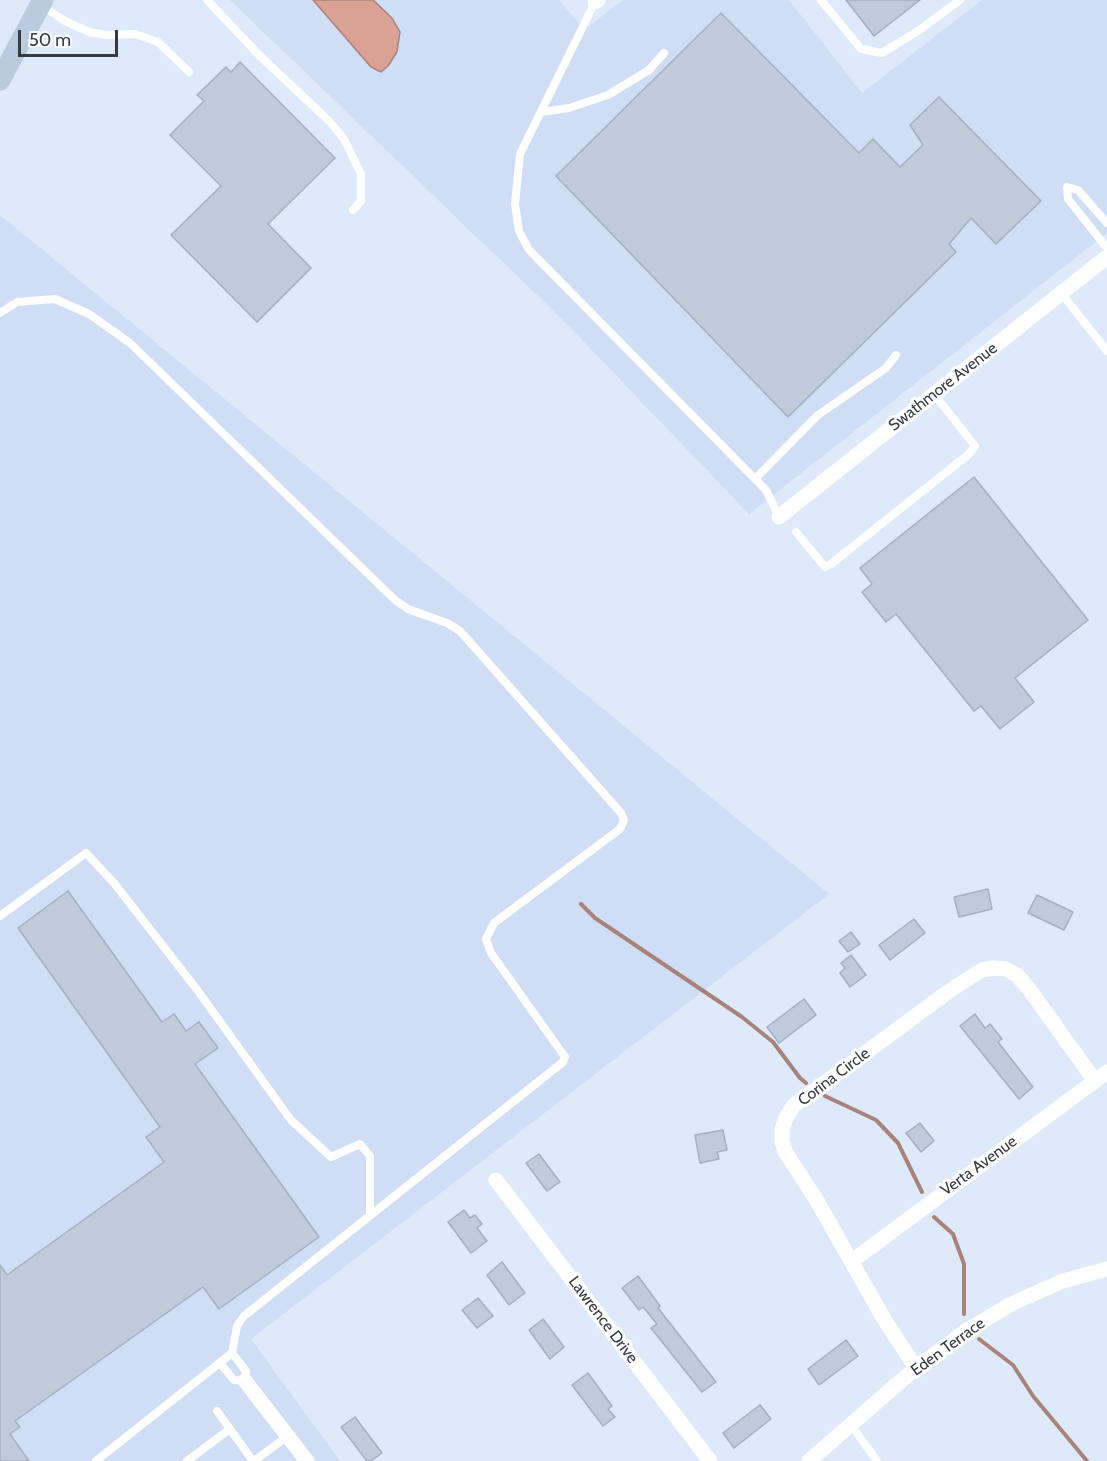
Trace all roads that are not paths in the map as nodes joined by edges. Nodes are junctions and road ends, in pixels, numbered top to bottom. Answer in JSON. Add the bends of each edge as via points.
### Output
{"nodes":[{"id":1,"x":207,"y":0,"type":"edge"},
{"id":2,"x":821,"y":0,"type":"edge"},
{"id":3,"x":960,"y":0,"type":"edge"},
{"id":4,"x":596,"y":1,"type":"edge"},
{"id":5,"x":42,"y":2,"type":"edge"},
{"id":6,"x":664,"y":53,"type":"dead end"},
{"id":7,"x":189,"y":72,"type":"dead end"},
{"id":8,"x":0,"y":80,"type":"edge"},
{"id":9,"x":541,"y":112,"type":"junction"},
{"id":10,"x":354,"y":210,"type":"dead end"},
{"id":11,"x":1107,"y":223,"type":"edge"},
{"id":12,"x":1107,"y":248,"type":"edge"},
{"id":13,"x":1107,"y":257,"type":"edge"},
{"id":14,"x":1061,"y":293,"type":"junction"},
{"id":15,"x":0,"y":313,"type":"edge"},
{"id":16,"x":1106,"y":348,"type":"edge"},
{"id":17,"x":896,"y":355,"type":"dead end"},
{"id":18,"x":934,"y":394,"type":"junction"},
{"id":19,"x":755,"y":480,"type":"junction"},
{"id":20,"x":779,"y":517,"type":"joint"},
{"id":21,"x":796,"y":532,"type":"dead end"},
{"id":22,"x":0,"y":916,"type":"edge"},
{"id":23,"x":1101,"y":1077,"type":"edge"},
{"id":24,"x":496,"y":1180,"type":"dead end"},
{"id":25,"x":370,"y":1215,"type":"junction"},
{"id":26,"x":852,"y":1261,"type":"junction"},
{"id":27,"x":1107,"y":1269,"type":"edge"},
{"id":28,"x":232,"y":1353,"type":"junction"},
{"id":29,"x":220,"y":1363,"type":"junction"},
{"id":30,"x":916,"y":1368,"type":"junction"},
{"id":31,"x":245,"y":1381,"type":"junction"},
{"id":32,"x":217,"y":1411,"type":"dead end"},
{"id":33,"x":851,"y":1425,"type":"junction"},
{"id":34,"x":230,"y":1429,"type":"junction"},
{"id":35,"x":288,"y":1436,"type":"junction"},
{"id":36,"x":96,"y":1461,"type":"edge"},
{"id":37,"x":187,"y":1461,"type":"edge"},
{"id":38,"x":254,"y":1461,"type":"edge"},
{"id":39,"x":307,"y":1461,"type":"edge"},
{"id":40,"x":710,"y":1461,"type":"edge"},
{"id":41,"x":809,"y":1461,"type":"edge"},
{"id":42,"x":877,"y":1461,"type":"edge"}],
"edges":[{"from":1,"to":10,"type":"lane","via":[[344,139],[361,174],[361,201]]},
{"from":2,"to":3,"type":"lane","via":[[861,49],[882,53]]},
{"from":4,"to":9,"type":"lane"},
{"from":5,"to":7,"type":"lane","via":[[65,21],[89,32],[135,34],[158,42]]},
{"from":5,"to":8,"type":"main road"},
{"from":6,"to":9,"type":"lane","via":[[649,70],[608,95],[569,108]]},
{"from":9,"to":19,"type":"lane","via":[[520,154],[514,204],[519,231],[529,249]]},
{"from":11,"to":12,"type":"lane","via":[[1078,190],[1067,187],[1068,199]]},
{"from":13,"to":14,"type":"street","name":"Swathmore Avenue"},
{"from":14,"to":16,"type":"lane"},
{"from":14,"to":18,"type":"street","name":"Swathmore Avenue"},
{"from":15,"to":25,"type":"lane","via":[[17,302],[55,299],[89,314],[130,343],[395,600],[460,632],[624,820],[621,829],[494,923],[486,939],[491,953],[565,1057],[563,1062]]},
{"from":17,"to":19,"type":"lane","via":[[885,368],[818,415]]},
{"from":18,"to":20,"type":"street","name":"Swathmore Avenue"},
{"from":18,"to":21,"type":"lane","via":[[975,446],[969,454],[825,567]]},
{"from":19,"to":20,"type":"lane","via":[[766,490]]},
{"from":22,"to":25,"type":"lane","via":[[86,853],[191,982],[291,1120],[331,1157],[360,1144],[370,1156]]},
{"from":23,"to":26,"type":"street","name":"Verta Avenue"},
{"from":23,"to":26,"type":"street","name":"Corina Circle","via":[[1017,975],[994,968],[982,970],[952,989],[794,1105],[782,1129],[786,1153]]},
{"from":24,"to":40,"type":"street","name":"Lawrence Drive"},
{"from":25,"to":28,"type":"lane","via":[[244,1316],[237,1326]]},
{"from":26,"to":30,"type":"street","name":"Corina Circle"},
{"from":27,"to":30,"type":"street","name":"Eden Terrace","via":[[1063,1281],[1013,1303]]},
{"from":28,"to":29,"type":"lane"},
{"from":28,"to":31,"type":"lane","via":[[246,1371]]},
{"from":29,"to":31,"type":"lane","via":[[234,1380]]},
{"from":29,"to":36,"type":"lane"},
{"from":30,"to":33,"type":"street","name":"Eden Terrace"},
{"from":31,"to":35,"type":"street"},
{"from":32,"to":34,"type":"lane"},
{"from":33,"to":41,"type":"street","name":"Eden Terrace"},
{"from":33,"to":42,"type":"lane"},
{"from":34,"to":37,"type":"lane"},
{"from":34,"to":38,"type":"lane"},
{"from":35,"to":38,"type":"lane"},
{"from":35,"to":39,"type":"street"}]}
